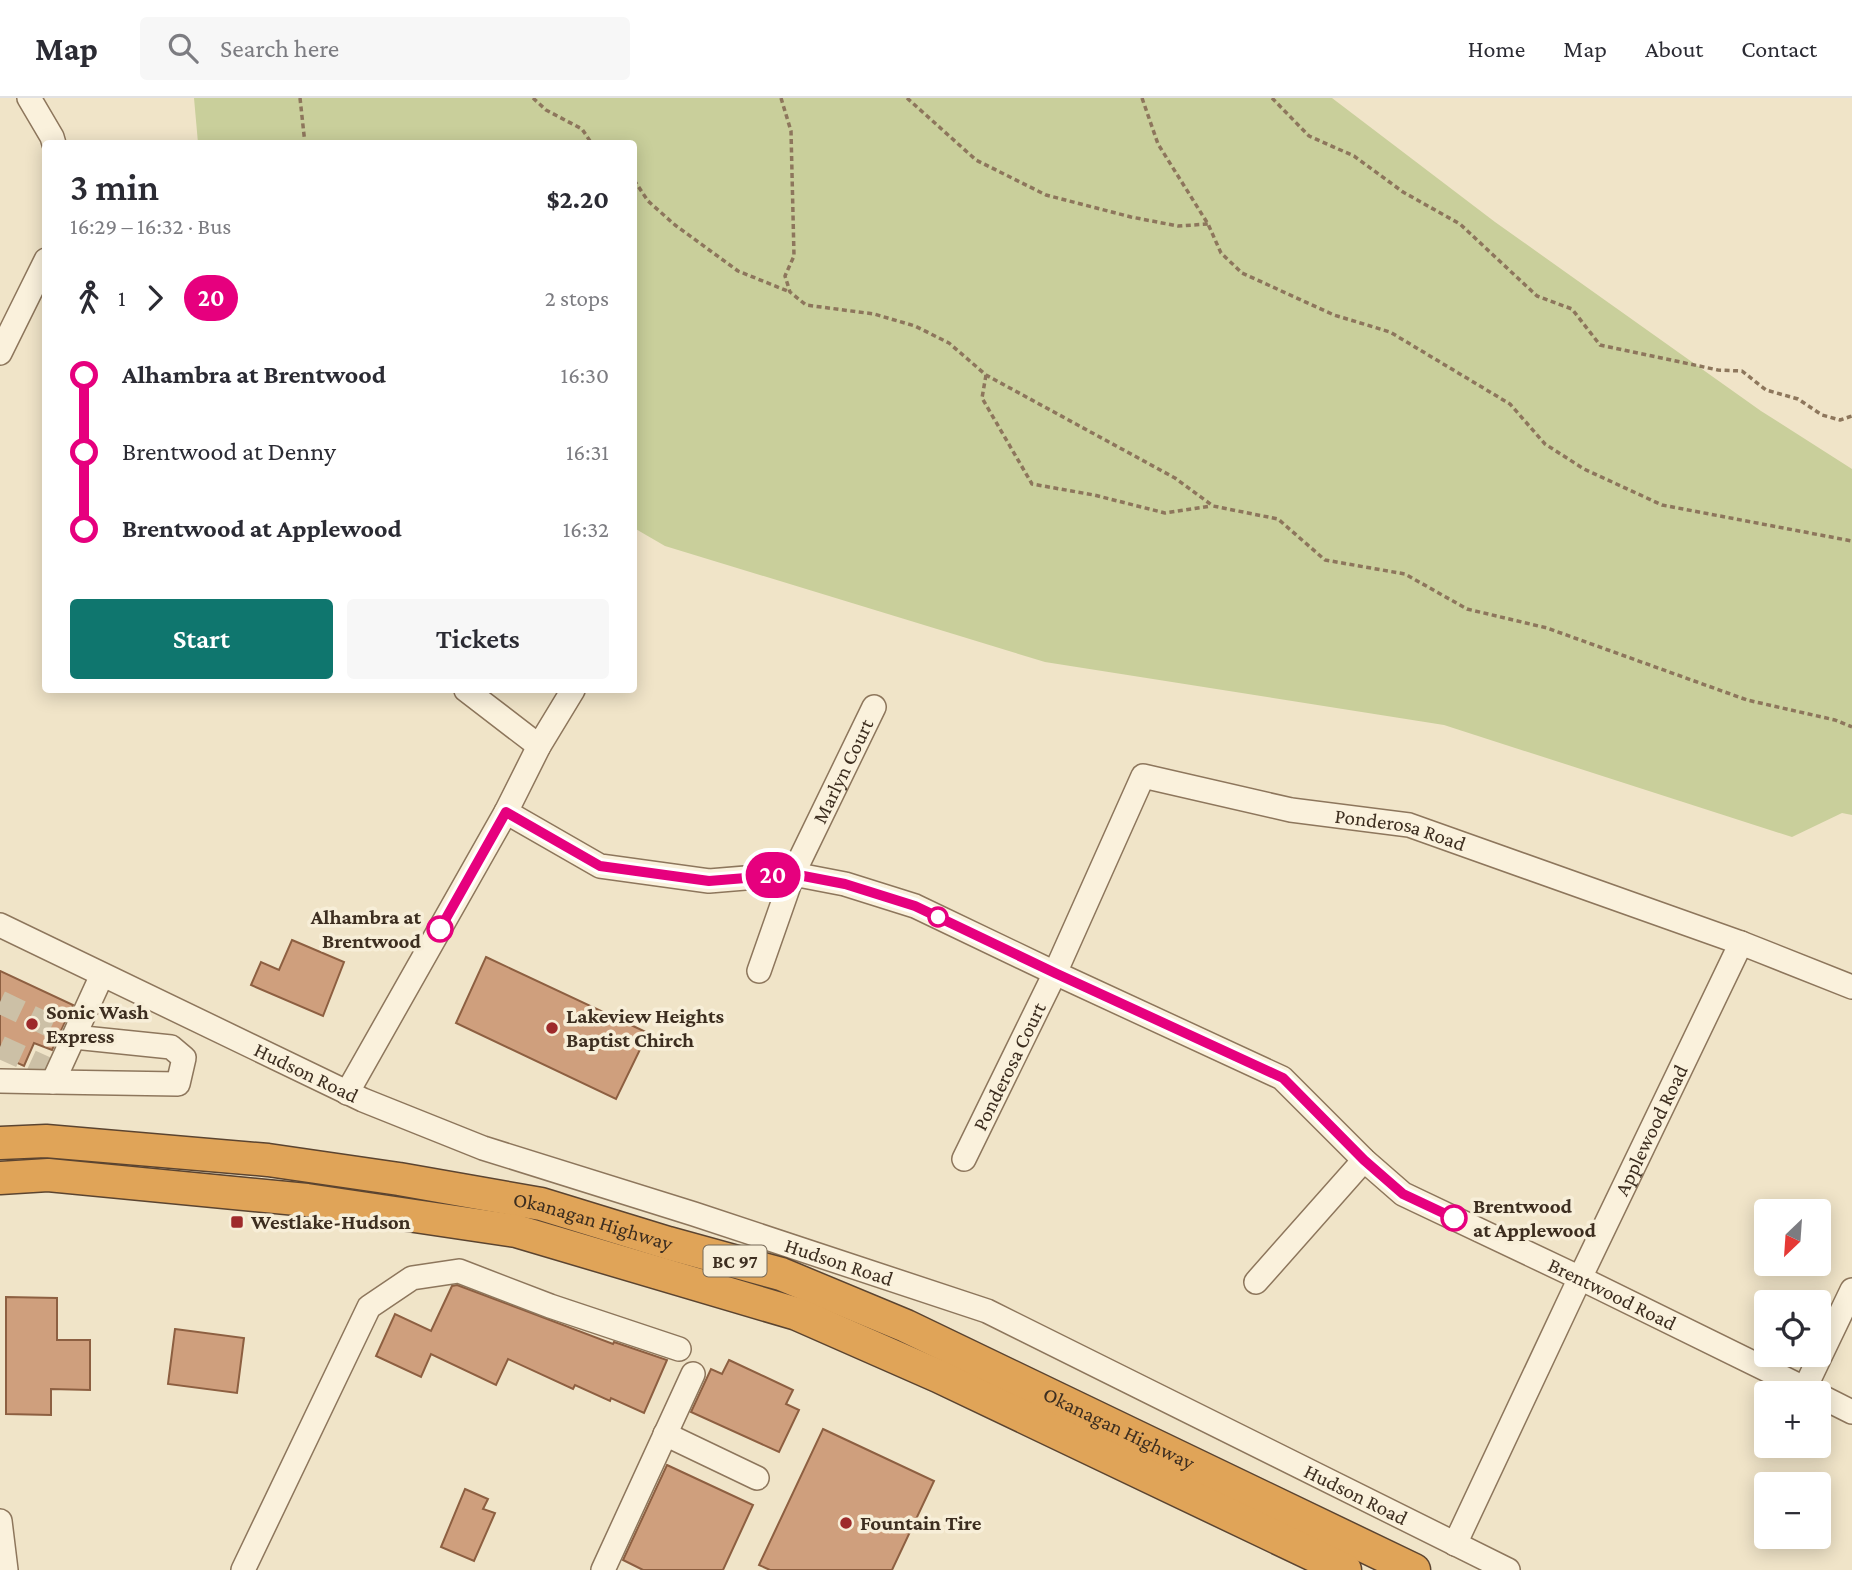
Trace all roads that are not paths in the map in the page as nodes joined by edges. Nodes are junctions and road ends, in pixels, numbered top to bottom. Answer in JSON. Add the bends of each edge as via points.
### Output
{"nodes":[{"id":1,"x":29,"y":98,"type":"edge"},
{"id":2,"x":53,"y":140,"type":"edge"},
{"id":3,"x":42,"y":268,"type":"edge"},
{"id":4,"x":0,"y":353,"type":"edge"},
{"id":5,"x":470,"y":693,"type":"edge"},
{"id":6,"x":571,"y":693,"type":"edge"},
{"id":7,"x":874,"y":707,"type":"dead end"},
{"id":8,"x":540,"y":746,"type":"junction"},
{"id":9,"x":506,"y":812,"type":"junction"},
{"id":10,"x":793,"y":874,"type":"junction"},
{"id":11,"x":0,"y":925,"type":"edge"},
{"id":12,"x":1741,"y":943,"type":"junction"},
{"id":13,"x":760,"y":971,"type":"dead end"},
{"id":14,"x":1055,"y":973,"type":"junction"},
{"id":15,"x":102,"y":975,"type":"junction"},
{"id":16,"x":1852,"y":987,"type":"edge"},
{"id":17,"x":74,"y":1037,"type":"junction"},
{"id":18,"x":0,"y":1081,"type":"edge"},
{"id":19,"x":53,"y":1082,"type":"junction"},
{"id":20,"x":347,"y":1093,"type":"junction"},
{"id":21,"x":0,"y":1143,"type":"edge"},
{"id":22,"x":964,"y":1158,"type":"dead end"},
{"id":23,"x":1364,"y":1160,"type":"junction"},
{"id":24,"x":0,"y":1178,"type":"edge"},
{"id":25,"x":1580,"y":1278,"type":"junction"},
{"id":26,"x":1256,"y":1282,"type":"dead end"},
{"id":27,"x":1852,"y":1290,"type":"edge"},
{"id":28,"x":679,"y":1349,"type":"dead end"},
{"id":29,"x":692,"y":1374,"type":"dead end"},
{"id":30,"x":1790,"y":1381,"type":"edge"},
{"id":31,"x":1816,"y":1381,"type":"edge"},
{"id":32,"x":1831,"y":1402,"type":"edge"},
{"id":33,"x":1852,"y":1412,"type":"edge"},
{"id":34,"x":665,"y":1434,"type":"junction"},
{"id":35,"x":757,"y":1478,"type":"dead end"},
{"id":36,"x":0,"y":1521,"type":"edge"},
{"id":37,"x":1455,"y":1544,"type":"junction"},
{"id":38,"x":6,"y":1570,"type":"edge"},
{"id":39,"x":243,"y":1570,"type":"edge"},
{"id":40,"x":603,"y":1570,"type":"edge"},
{"id":41,"x":1345,"y":1570,"type":"edge"},
{"id":42,"x":1415,"y":1570,"type":"edge"},
{"id":43,"x":1508,"y":1570,"type":"edge"}],
"edges":[{"from":1,"to":2,"type":"street"},
{"from":3,"to":4,"type":"street"},
{"from":5,"to":8,"type":"street"},
{"from":6,"to":8,"type":"street"},
{"from":7,"to":10,"type":"street","name":"Marlyn Court"},
{"from":8,"to":9,"type":"street"},
{"from":9,"to":10,"type":"street","name":"Brentwood Road","via":[[600,866],[709,881]]},
{"from":9,"to":20,"type":"street"},
{"from":10,"to":13,"type":"street","name":"Marlyn Court"},
{"from":10,"to":14,"type":"street","name":"Brentwood Road","via":[[845,884],[915,906]]},
{"from":11,"to":15,"type":"street","name":"Hudson Road"},
{"from":12,"to":14,"type":"street","name":"Ponderosa Road","via":[[1409,825],[1291,810],[1143,776]]},
{"from":12,"to":16,"type":"street","name":"Ponderosa Road"},
{"from":12,"to":25,"type":"street","name":"Applewood Road"},
{"from":14,"to":22,"type":"street","name":"Ponderosa Court"},
{"from":14,"to":23,"type":"street","name":"Brentwood Road","via":[[1283,1078]]},
{"from":15,"to":17,"type":"street"},
{"from":15,"to":20,"type":"street","name":"Hudson Road"},
{"from":17,"to":19,"type":"street"},
{"from":17,"to":19,"type":"street","via":[[171,1047],[184,1058],[178,1084]]},
{"from":18,"to":19,"type":"street"},
{"from":20,"to":37,"type":"street","name":"Hudson Road","via":[[483,1148],[987,1311]]},
{"from":21,"to":42,"type":"highway","name":"Okanagan Highway","number":"BC 97","via":[[46,1142],[268,1160],[412,1181],[541,1204],[781,1274],[906,1326]]},
{"from":23,"to":25,"type":"street","name":"Brentwood Road","via":[[1403,1194]]},
{"from":23,"to":26,"type":"street"},
{"from":24,"to":41,"type":"highway","name":"Okanagan Highway","number":"BC 97","via":[[48,1175],[307,1200],[516,1231],[797,1314]]},
{"from":25,"to":30,"type":"street","name":"Brentwood Road"},
{"from":25,"to":37,"type":"street","name":"Applewood Road"},
{"from":27,"to":31,"type":"street"},
{"from":28,"to":39,"type":"street","via":[[460,1271],[412,1278],[369,1307]]},
{"from":29,"to":34,"type":"street"},
{"from":32,"to":33,"type":"street","name":"Brentwood Road"},
{"from":34,"to":35,"type":"street"},
{"from":34,"to":40,"type":"street"},
{"from":36,"to":38,"type":"street"},
{"from":37,"to":43,"type":"street","name":"Hudson Road"}]}
